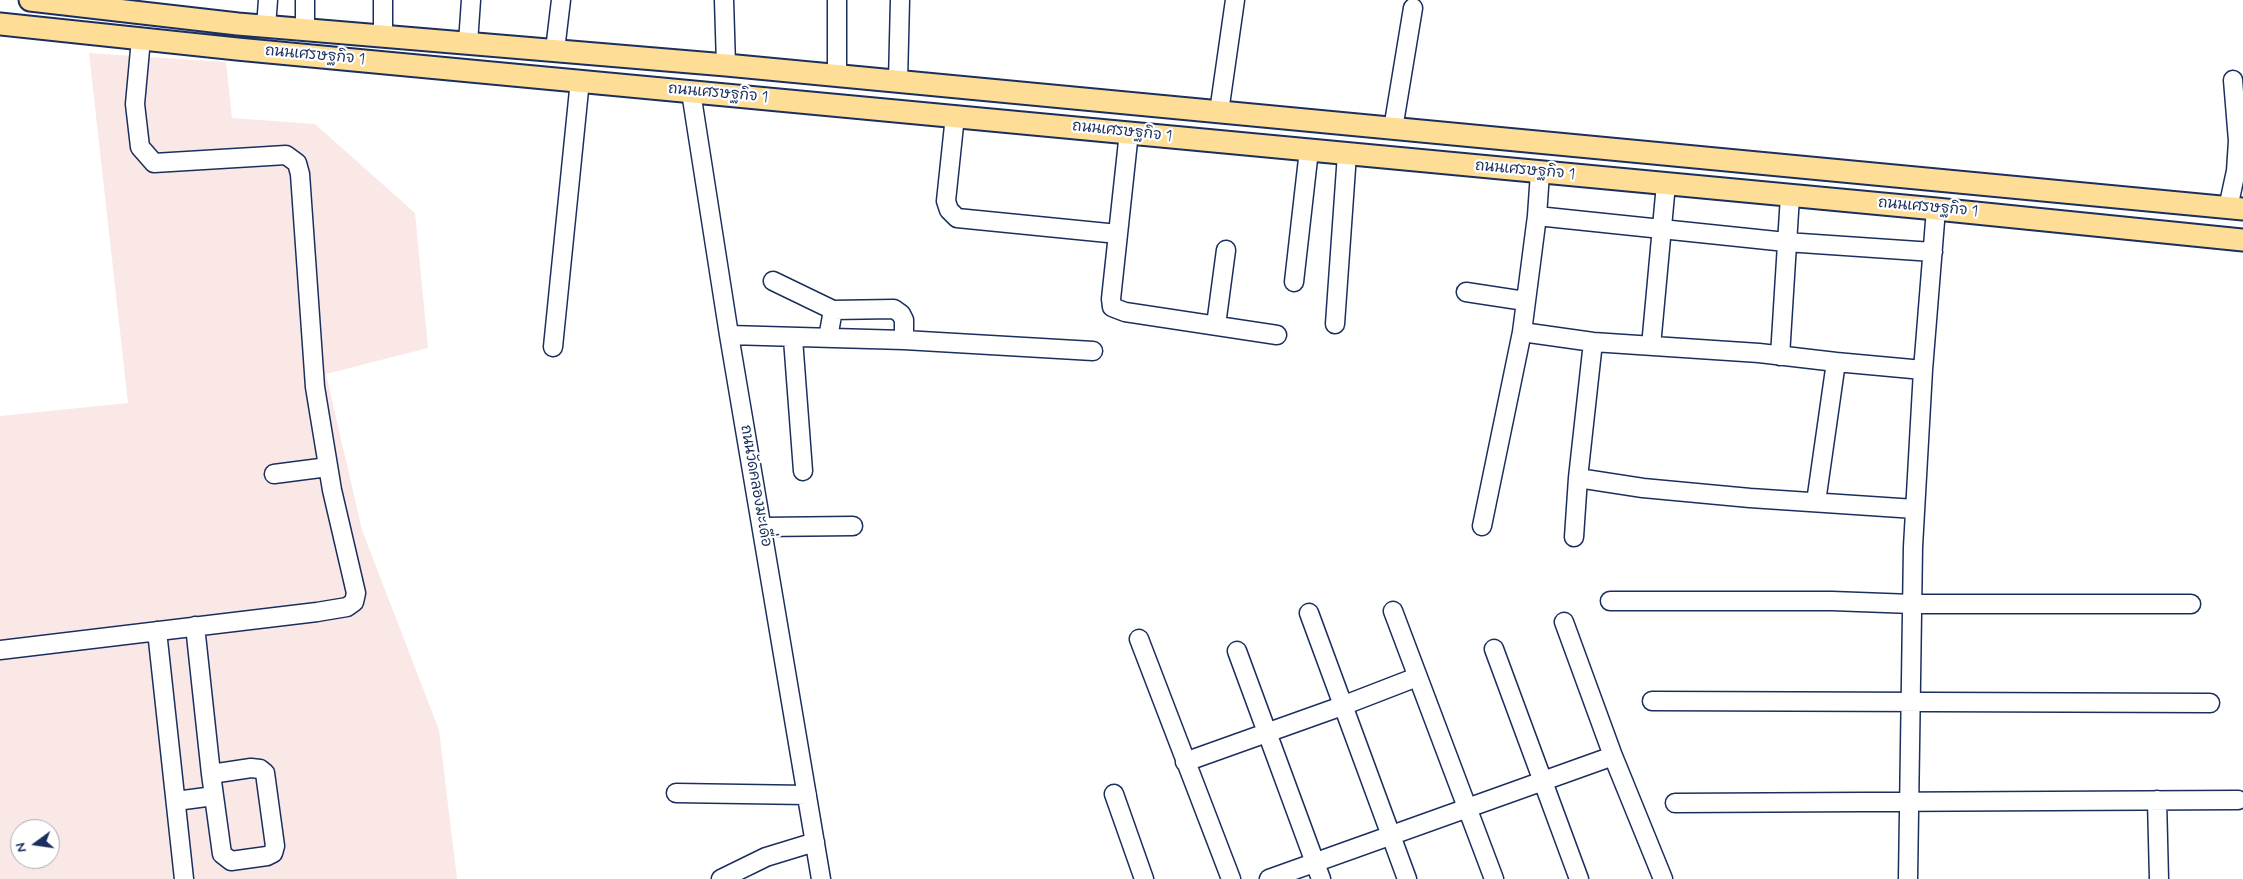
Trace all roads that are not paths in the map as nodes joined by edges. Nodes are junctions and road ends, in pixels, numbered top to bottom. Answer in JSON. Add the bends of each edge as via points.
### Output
{"nodes":[{"id":1,"x":30,"y":0,"type":"edge"},
{"id":2,"x":268,"y":0,"type":"edge"},
{"id":3,"x":305,"y":0,"type":"edge"},
{"id":4,"x":383,"y":0,"type":"edge"},
{"id":5,"x":472,"y":0,"type":"edge"},
{"id":6,"x":561,"y":0,"type":"edge"},
{"id":7,"x":724,"y":0,"type":"edge"},
{"id":8,"x":837,"y":0,"type":"edge"},
{"id":9,"x":900,"y":0,"type":"edge"},
{"id":10,"x":1235,"y":0,"type":"edge"},
{"id":11,"x":128,"y":6,"type":"edge"},
{"id":12,"x":1413,"y":8,"type":"dead end"},
{"id":13,"x":0,"y":24,"type":"edge"},
{"id":14,"x":266,"y":27,"type":"junction"},
{"id":15,"x":304,"y":30,"type":"junction"},
{"id":16,"x":383,"y":36,"type":"junction"},
{"id":17,"x":141,"y":39,"type":"junction"},
{"id":18,"x":468,"y":43,"type":"junction"},
{"id":19,"x":555,"y":50,"type":"junction"},
{"id":20,"x":726,"y":64,"type":"junction"},
{"id":21,"x":837,"y":75,"type":"junction"},
{"id":22,"x":580,"y":80,"type":"junction"},
{"id":23,"x":2233,"y":80,"type":"dead end"},
{"id":24,"x":898,"y":82,"type":"junction"},
{"id":25,"x":691,"y":92,"type":"junction"},
{"id":26,"x":1219,"y":112,"type":"junction"},
{"id":27,"x":955,"y":116,"type":"junction"},
{"id":28,"x":1393,"y":129,"type":"junction"},
{"id":29,"x":1129,"y":132,"type":"junction"},
{"id":30,"x":1309,"y":150,"type":"junction"},
{"id":31,"x":1347,"y":154,"type":"junction"},
{"id":32,"x":1540,"y":173,"type":"junction"},
{"id":33,"x":1666,"y":184,"type":"junction"},
{"id":34,"x":1790,"y":196,"type":"junction"},
{"id":35,"x":1936,"y":209,"type":"junction"},
{"id":36,"x":2236,"y":209,"type":"edge"},
{"id":37,"x":1537,"y":216,"type":"junction"},
{"id":38,"x":1662,"y":229,"type":"junction"},
{"id":39,"x":1118,"y":234,"type":"junction"},
{"id":40,"x":2243,"y":240,"type":"edge"},
{"id":41,"x":1786,"y":242,"type":"junction"},
{"id":42,"x":1226,"y":250,"type":"dead end"},
{"id":43,"x":1933,"y":252,"type":"junction"},
{"id":44,"x":773,"y":281,"type":"dead end"},
{"id":45,"x":1294,"y":282,"type":"dead end"},
{"id":46,"x":1466,"y":292,"type":"dead end"},
{"id":47,"x":1525,"y":301,"type":"junction"},
{"id":48,"x":832,"y":310,"type":"junction"},
{"id":49,"x":1335,"y":324,"type":"dead end"},
{"id":50,"x":1216,"y":325,"type":"junction"},
{"id":51,"x":1522,"y":332,"type":"junction"},
{"id":52,"x":729,"y":335,"type":"junction"},
{"id":53,"x":1277,"y":336,"type":"dead end"},
{"id":54,"x":828,"y":338,"type":"junction"},
{"id":55,"x":793,"y":339,"type":"junction"},
{"id":56,"x":904,"y":340,"type":"junction"},
{"id":57,"x":1593,"y":342,"type":"junction"},
{"id":58,"x":1651,"y":346,"type":"junction"},
{"id":59,"x":553,"y":347,"type":"dead end"},
{"id":60,"x":1093,"y":351,"type":"dead end"},
{"id":61,"x":1780,"y":356,"type":"junction"},
{"id":62,"x":1836,"y":362,"type":"junction"},
{"id":63,"x":1923,"y":370,"type":"junction"},
{"id":64,"x":328,"y":467,"type":"junction"},
{"id":65,"x":803,"y":471,"type":"dead end"},
{"id":66,"x":274,"y":474,"type":"dead end"},
{"id":67,"x":1578,"y":478,"type":"junction"},
{"id":68,"x":1816,"y":502,"type":"junction"},
{"id":69,"x":1915,"y":509,"type":"junction"},
{"id":70,"x":853,"y":526,"type":"dead end"},
{"id":71,"x":1482,"y":526,"type":"dead end"},
{"id":72,"x":762,"y":527,"type":"junction"},
{"id":73,"x":1574,"y":537,"type":"dead end"},
{"id":74,"x":1610,"y":601,"type":"dead end"},
{"id":75,"x":1912,"y":604,"type":"junction"},
{"id":76,"x":2191,"y":604,"type":"dead end"},
{"id":77,"x":1392,"y":610,"type":"dead end"},
{"id":78,"x":1309,"y":613,"type":"dead end"},
{"id":79,"x":1564,"y":622,"type":"dead end"},
{"id":80,"x":195,"y":626,"type":"junction"},
{"id":81,"x":157,"y":630,"type":"junction"},
{"id":82,"x":1139,"y":639,"type":"dead end"},
{"id":83,"x":1494,"y":649,"type":"dead end"},
{"id":84,"x":0,"y":650,"type":"edge"},
{"id":85,"x":1237,"y":652,"type":"dead end"},
{"id":86,"x":1417,"y":677,"type":"junction"},
{"id":87,"x":1652,"y":701,"type":"dead end"},
{"id":88,"x":1910,"y":702,"type":"junction"},
{"id":89,"x":2210,"y":703,"type":"dead end"},
{"id":90,"x":1342,"y":706,"type":"junction"},
{"id":91,"x":1267,"y":734,"type":"junction"},
{"id":92,"x":1613,"y":756,"type":"junction"},
{"id":93,"x":1185,"y":762,"type":"junction"},
{"id":94,"x":211,"y":774,"type":"junction"},
{"id":95,"x":1543,"y":781,"type":"junction"},
{"id":96,"x":676,"y":793,"type":"dead end"},
{"id":97,"x":1114,"y":794,"type":"dead end"},
{"id":98,"x":807,"y":795,"type":"junction"},
{"id":99,"x":214,"y":796,"type":"junction"},
{"id":100,"x":2157,"y":800,"type":"junction"},
{"id":101,"x":2238,"y":800,"type":"dead end"},
{"id":102,"x":176,"y":801,"type":"junction"},
{"id":103,"x":1909,"y":802,"type":"junction"},
{"id":104,"x":1675,"y":803,"type":"dead end"},
{"id":105,"x":1468,"y":807,"type":"junction"},
{"id":106,"x":1391,"y":836,"type":"junction"},
{"id":107,"x":815,"y":842,"type":"junction"},
{"id":108,"x":1315,"y":862,"type":"junction"},
{"id":109,"x":184,"y":879,"type":"edge"},
{"id":110,"x":721,"y":879,"type":"edge"},
{"id":111,"x":821,"y":879,"type":"edge"},
{"id":112,"x":1144,"y":879,"type":"edge"},
{"id":113,"x":1231,"y":879,"type":"edge"},
{"id":114,"x":1269,"y":879,"type":"edge"},
{"id":115,"x":1321,"y":879,"type":"edge"},
{"id":116,"x":1407,"y":879,"type":"edge"},
{"id":117,"x":1494,"y":879,"type":"edge"},
{"id":118,"x":1579,"y":879,"type":"edge"},
{"id":119,"x":1663,"y":879,"type":"edge"},
{"id":120,"x":1908,"y":879,"type":"edge"},
{"id":121,"x":2159,"y":879,"type":"edge"}],
"edges":[{"from":1,"to":11,"type":"main road","name":"ถนนเศรษฐกิจ 1"},
{"from":2,"to":14,"type":"street"},
{"from":3,"to":15,"type":"street"},
{"from":4,"to":16,"type":"street"},
{"from":5,"to":18,"type":"street"},
{"from":6,"to":19,"type":"street"},
{"from":7,"to":20,"type":"street"},
{"from":8,"to":21,"type":"street"},
{"from":9,"to":24,"type":"street"},
{"from":10,"to":26,"type":"street"},
{"from":11,"to":14,"type":"main road","name":"ถนนเศรษฐกิจ 1"},
{"from":12,"to":28,"type":"street"},
{"from":13,"to":17,"type":"main road","name":"ถนนเศรษฐกิจ 1"},
{"from":14,"to":15,"type":"main road","name":"ถนนเศรษฐกิจ 1"},
{"from":15,"to":16,"type":"main road","name":"ถนนเศรษฐกิจ 1"},
{"from":16,"to":18,"type":"main road","name":"ถนนเศรษฐกิจ 1"},
{"from":17,"to":22,"type":"main road","name":"ถนนเศรษฐกิจ 1"},
{"from":17,"to":64,"type":"street","via":[[135,104],[140,147],[154,163],[286,155],[297,163],[315,387]]},
{"from":18,"to":19,"type":"main road","name":"ถนนเศรษฐกิจ 1"},
{"from":19,"to":20,"type":"main road","name":"ถนนเศรษฐกิจ 1"},
{"from":20,"to":21,"type":"main road","name":"ถนนเศรษฐกิจ 1"},
{"from":21,"to":24,"type":"main road","name":"ถนนเศรษฐกิจ 1"},
{"from":22,"to":25,"type":"main road","name":"ถนนเศรษฐกิจ 1"},
{"from":22,"to":59,"type":"street"},
{"from":23,"to":36,"type":"street","via":[[2238,141]]},
{"from":24,"to":26,"type":"main road","name":"ถนนเศรษฐกิจ 1"},
{"from":25,"to":27,"type":"main road","name":"ถนนเศรษฐกิจ 1"},
{"from":25,"to":52,"type":"street","name":"ถนนวัดคลองมะเดื่อ"},
{"from":26,"to":28,"type":"main road","name":"ถนนเศรษฐกิจ 1"},
{"from":27,"to":29,"type":"main road","name":"ถนนเศรษฐกิจ 1"},
{"from":27,"to":39,"type":"street","via":[[946,201],[957,218]]},
{"from":28,"to":36,"type":"main road","name":"ถนนเศรษฐกิจ 1"},
{"from":29,"to":30,"type":"main road","name":"ถนนเศรษฐกิจ 1"},
{"from":29,"to":39,"type":"street"},
{"from":30,"to":31,"type":"main road","name":"ถนนเศรษฐกิจ 1"},
{"from":30,"to":45,"type":"street"},
{"from":31,"to":32,"type":"main road","name":"ถนนเศรษฐกิจ 1"},
{"from":31,"to":49,"type":"street"},
{"from":32,"to":33,"type":"main road","name":"ถนนเศรษฐกิจ 1"},
{"from":32,"to":37,"type":"street"},
{"from":33,"to":34,"type":"main road","name":"ถนนเศรษฐกิจ 1"},
{"from":33,"to":38,"type":"street"},
{"from":34,"to":35,"type":"main road","name":"ถนนเศรษฐกิจ 1"},
{"from":34,"to":41,"type":"street"},
{"from":35,"to":40,"type":"main road","name":"ถนนเศรษฐกิจ 1"},
{"from":35,"to":43,"type":"street"},
{"from":37,"to":38,"type":"street"},
{"from":37,"to":47,"type":"street"},
{"from":38,"to":41,"type":"street"},
{"from":38,"to":58,"type":"street"},
{"from":39,"to":50,"type":"street","via":[[1112,307],[1125,312]]},
{"from":41,"to":43,"type":"street"},
{"from":41,"to":61,"type":"street"},
{"from":42,"to":50,"type":"street"},
{"from":43,"to":63,"type":"street"},
{"from":44,"to":48,"type":"street"},
{"from":46,"to":47,"type":"street"},
{"from":47,"to":51,"type":"street"},
{"from":48,"to":54,"type":"street"},
{"from":48,"to":56,"type":"street","via":[[894,309],[904,320]]},
{"from":50,"to":53,"type":"street"},
{"from":51,"to":57,"type":"street"},
{"from":51,"to":71,"type":"street"},
{"from":52,"to":55,"type":"street"},
{"from":52,"to":72,"type":"street","name":"ถนนวัดคลองมะเดื่อ"},
{"from":54,"to":55,"type":"street"},
{"from":54,"to":56,"type":"street"},
{"from":55,"to":65,"type":"street"},
{"from":56,"to":60,"type":"street"},
{"from":57,"to":58,"type":"street"},
{"from":57,"to":67,"type":"street"},
{"from":58,"to":61,"type":"street"},
{"from":61,"to":62,"type":"street"},
{"from":62,"to":63,"type":"street"},
{"from":62,"to":68,"type":"street"},
{"from":63,"to":69,"type":"street"},
{"from":64,"to":66,"type":"street"},
{"from":64,"to":80,"type":"street","via":[[356,593],[354,602],[347,607],[317,612]]},
{"from":67,"to":68,"type":"street","via":[[1643,488]]},
{"from":67,"to":73,"type":"street"},
{"from":68,"to":69,"type":"street"},
{"from":69,"to":75,"type":"street"},
{"from":70,"to":72,"type":"street"},
{"from":72,"to":98,"type":"street","name":"ถนนวัดคลองมะเดื่อ"},
{"from":74,"to":75,"type":"street"},
{"from":75,"to":76,"type":"street"},
{"from":75,"to":88,"type":"street"},
{"from":77,"to":86,"type":"street"},
{"from":78,"to":90,"type":"street"},
{"from":79,"to":92,"type":"street"},
{"from":80,"to":81,"type":"street"},
{"from":80,"to":94,"type":"street"},
{"from":81,"to":84,"type":"street"},
{"from":81,"to":102,"type":"street"},
{"from":82,"to":93,"type":"street"},
{"from":83,"to":95,"type":"street"},
{"from":85,"to":91,"type":"street"},
{"from":86,"to":90,"type":"street"},
{"from":86,"to":105,"type":"street"},
{"from":87,"to":88,"type":"street"},
{"from":88,"to":89,"type":"street"},
{"from":88,"to":103,"type":"street"},
{"from":90,"to":91,"type":"street"},
{"from":90,"to":106,"type":"street"},
{"from":91,"to":93,"type":"street"},
{"from":91,"to":108,"type":"street"},
{"from":92,"to":95,"type":"street"},
{"from":92,"to":119,"type":"street"},
{"from":93,"to":113,"type":"street"},
{"from":94,"to":99,"type":"street"},
{"from":94,"to":99,"type":"street","via":[[251,768],[260,769],[265,774],[275,846],[273,853],[231,861],[225,859]]},
{"from":95,"to":105,"type":"street"},
{"from":95,"to":118,"type":"street"},
{"from":96,"to":98,"type":"street"},
{"from":97,"to":112,"type":"street"},
{"from":98,"to":107,"type":"street","name":"ถนนวัดคลองมะเดื่อ"},
{"from":99,"to":102,"type":"street"},
{"from":100,"to":101,"type":"street"},
{"from":100,"to":103,"type":"street"},
{"from":100,"to":121,"type":"street"},
{"from":102,"to":109,"type":"street"},
{"from":103,"to":104,"type":"street"},
{"from":103,"to":120,"type":"street"},
{"from":105,"to":106,"type":"street"},
{"from":105,"to":117,"type":"street"},
{"from":106,"to":108,"type":"street"},
{"from":106,"to":116,"type":"street"},
{"from":107,"to":110,"type":"street","via":[[766,857]]},
{"from":107,"to":111,"type":"street","name":"ถนนวัดคลองมะเดื่อ"},
{"from":108,"to":114,"type":"street"},
{"from":108,"to":115,"type":"street"}]}
